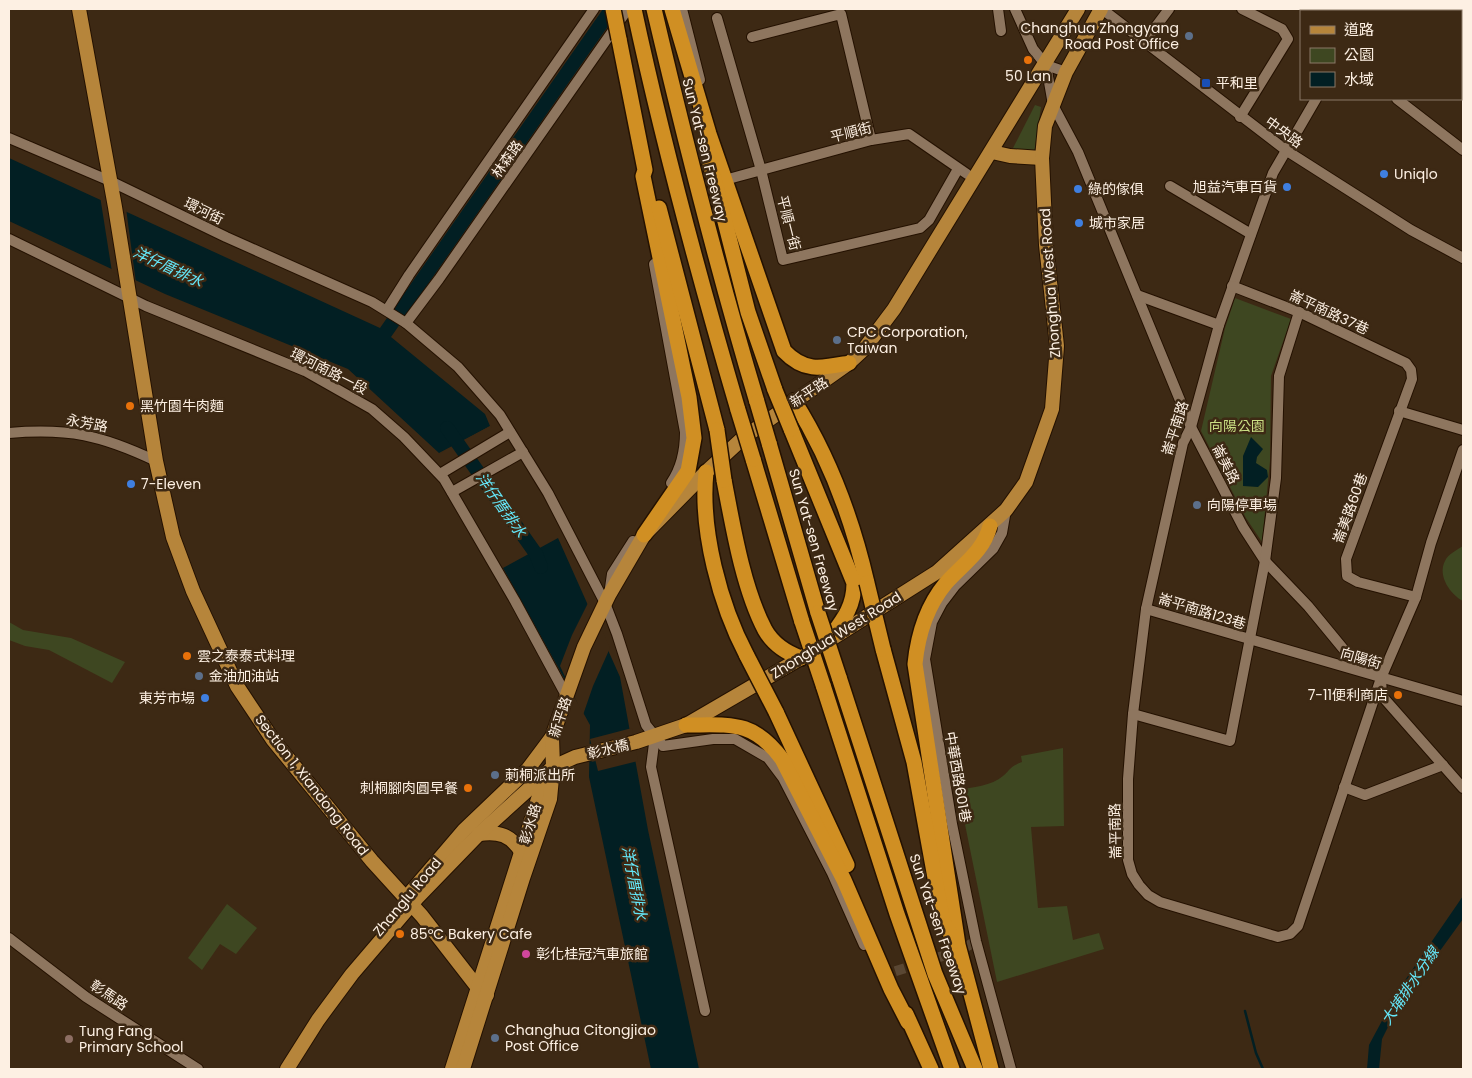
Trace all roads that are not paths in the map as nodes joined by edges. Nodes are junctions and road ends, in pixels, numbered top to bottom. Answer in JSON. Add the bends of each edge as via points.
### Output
{"nodes":[{"id":1,"x":79,"y":9,"type":"edge"},
{"id":2,"x":594,"y":9,"type":"edge"},
{"id":3,"x":613,"y":9,"type":"edge"},
{"id":4,"x":654,"y":9,"type":"edge"},
{"id":5,"x":672,"y":9,"type":"edge"},
{"id":6,"x":682,"y":9,"type":"edge"},
{"id":7,"x":998,"y":9,"type":"edge"},
{"id":8,"x":1015,"y":9,"type":"edge"},
{"id":9,"x":1078,"y":9,"type":"edge"},
{"id":10,"x":1101,"y":9,"type":"edge"},
{"id":11,"x":1169,"y":9,"type":"edge"},
{"id":12,"x":1242,"y":9,"type":"edge"},
{"id":13,"x":1356,"y":9,"type":"edge"},
{"id":14,"x":632,"y":10,"type":"edge"},
{"id":15,"x":1362,"y":10,"type":"edge"},
{"id":16,"x":717,"y":18,"type":"dead end"},
{"id":17,"x":1001,"y":31,"type":"dead end"},
{"id":18,"x":752,"y":37,"type":"dead end"},
{"id":19,"x":681,"y":42,"type":"junction"},
{"id":20,"x":1145,"y":42,"type":"junction"},
{"id":21,"x":1046,"y":64,"type":"junction"},
{"id":22,"x":1066,"y":72,"type":"junction"},
{"id":23,"x":1315,"y":100,"type":"edge"},
{"id":24,"x":1398,"y":100,"type":"edge"},
{"id":25,"x":1052,"y":105,"type":"junction"},
{"id":26,"x":1240,"y":117,"type":"junction"},
{"id":27,"x":9,"y":138,"type":"edge"},
{"id":28,"x":871,"y":140,"type":"junction"},
{"id":29,"x":1463,"y":150,"type":"edge"},
{"id":30,"x":1287,"y":151,"type":"junction"},
{"id":31,"x":992,"y":152,"type":"junction"},
{"id":32,"x":1042,"y":158,"type":"junction"},
{"id":33,"x":645,"y":170,"type":"junction"},
{"id":34,"x":761,"y":170,"type":"junction"},
{"id":35,"x":963,"y":171,"type":"joint"},
{"id":36,"x":110,"y":180,"type":"junction"},
{"id":37,"x":1170,"y":186,"type":"dead end"},
{"id":38,"x":641,"y":194,"type":"dead end"},
{"id":39,"x":1251,"y":234,"type":"junction"},
{"id":40,"x":9,"y":239,"type":"edge"},
{"id":41,"x":1463,"y":258,"type":"edge"},
{"id":42,"x":1232,"y":286,"type":"junction"},
{"id":43,"x":1137,"y":295,"type":"junction"},
{"id":44,"x":130,"y":299,"type":"junction"},
{"id":45,"x":387,"y":310,"type":"junction"},
{"id":46,"x":1300,"y":312,"type":"junction"},
{"id":47,"x":406,"y":323,"type":"junction"},
{"id":48,"x":1219,"y":325,"type":"junction"},
{"id":49,"x":849,"y":363,"type":"junction"},
{"id":50,"x":794,"y":401,"type":"junction"},
{"id":51,"x":1399,"y":410,"type":"junction"},
{"id":52,"x":1191,"y":427,"type":"junction"},
{"id":53,"x":1463,"y":430,"type":"edge"},
{"id":54,"x":510,"y":432,"type":"junction"},
{"id":55,"x":9,"y":433,"type":"edge"},
{"id":56,"x":1463,"y":450,"type":"edge"},
{"id":57,"x":522,"y":452,"type":"junction"},
{"id":58,"x":156,"y":461,"type":"junction"},
{"id":59,"x":706,"y":472,"type":"junction"},
{"id":60,"x":440,"y":474,"type":"junction"},
{"id":61,"x":452,"y":492,"type":"junction"},
{"id":62,"x":1006,"y":510,"type":"junction"},
{"id":63,"x":990,"y":526,"type":"junction"},
{"id":64,"x":644,"y":535,"type":"junction"},
{"id":65,"x":1265,"y":561,"type":"junction"},
{"id":66,"x":1416,"y":597,"type":"junction"},
{"id":67,"x":607,"y":599,"type":"junction"},
{"id":68,"x":1146,"y":609,"type":"junction"},
{"id":69,"x":829,"y":639,"type":"junction"},
{"id":70,"x":1250,"y":640,"type":"junction"},
{"id":71,"x":801,"y":658,"type":"junction"},
{"id":72,"x":1381,"y":678,"type":"junction"},
{"id":73,"x":566,"y":697,"type":"junction"},
{"id":74,"x":1463,"y":702,"type":"edge"},
{"id":75,"x":1133,"y":714,"type":"junction"},
{"id":76,"x":686,"y":725,"type":"junction"},
{"id":77,"x":655,"y":736,"type":"junction"},
{"id":78,"x":552,"y":737,"type":"junction"},
{"id":79,"x":636,"y":742,"type":"joint"},
{"id":80,"x":1443,"y":765,"type":"junction"},
{"id":81,"x":553,"y":767,"type":"junction"},
{"id":82,"x":1344,"y":787,"type":"junction"},
{"id":83,"x":1463,"y":788,"type":"edge"},
{"id":84,"x":479,"y":834,"type":"junction"},
{"id":85,"x":522,"y":854,"type":"junction"},
{"id":86,"x":409,"y":902,"type":"junction"},
{"id":87,"x":9,"y":938,"type":"edge"},
{"id":88,"x":958,"y":945,"type":"junction"},
{"id":89,"x":878,"y":976,"type":"dead end"},
{"id":90,"x":482,"y":991,"type":"junction"},
{"id":91,"x":705,"y":1011,"type":"dead end"},
{"id":92,"x":908,"y":1022,"type":"junction"},
{"id":93,"x":198,"y":1069,"type":"edge"},
{"id":94,"x":277,"y":1069,"type":"edge"},
{"id":95,"x":287,"y":1069,"type":"edge"},
{"id":96,"x":452,"y":1069,"type":"edge"},
{"id":97,"x":463,"y":1069,"type":"edge"},
{"id":98,"x":931,"y":1069,"type":"edge"},
{"id":99,"x":952,"y":1069,"type":"edge"},
{"id":100,"x":975,"y":1069,"type":"edge"},
{"id":101,"x":991,"y":1069,"type":"edge"},
{"id":102,"x":1011,"y":1069,"type":"edge"}],
"edges":[{"from":1,"to":36,"type":"main road"},
{"from":2,"to":45,"type":"street","name":"林森路","via":[[408,275]]},
{"from":3,"to":33,"type":"highway","bridge":true},
{"from":4,"to":100,"type":"highway","name":"Sun Yat-sen Freeway","bridge":true,"via":[[723,291],[818,613],[935,974]]},
{"from":5,"to":19,"type":"highway"},
{"from":6,"to":34,"type":"street","name":"平順街","via":[[710,118],[730,174]]},
{"from":7,"to":17,"type":"street"},
{"from":8,"to":21,"type":"street","via":[[1033,48]]},
{"from":9,"to":21,"type":"main road","name":"新平路"},
{"from":10,"to":20,"type":"street","name":"中央路"},
{"from":10,"to":22,"type":"main road","name":"Zhonghua West Road"},
{"from":11,"to":20,"type":"street"},
{"from":12,"to":26,"type":"street","via":[[1282,30],[1288,39]]},
{"from":13,"to":15,"type":"street"},
{"from":14,"to":47,"type":"street","name":"林森路"},
{"from":14,"to":99,"type":"highway","bridge":true,"via":[[693,255],[802,622],[897,914]]},
{"from":16,"to":34,"type":"street","name":"平順一街"},
{"from":18,"to":28,"type":"street","via":[[841,14]]},
{"from":19,"to":49,"type":"highway","via":[[709,134],[784,351],[805,366],[816,368]]},
{"from":19,"to":69,"type":"highway","bridge":true,"via":[[680,52],[729,245],[759,349],[854,583],[850,612]]},
{"from":20,"to":26,"type":"street","name":"中央路"},
{"from":21,"to":22,"type":"street"},
{"from":21,"to":25,"type":"street","name":"崙美路"},
{"from":21,"to":31,"type":"main road","name":"新平路"},
{"from":22,"to":25,"type":"main road","name":"Zhonghua West Road"},
{"from":23,"to":30,"type":"street","name":"崙平南路"},
{"from":24,"to":29,"type":"street"},
{"from":25,"to":32,"type":"main road","name":"Zhonghua West Road","via":[[1045,126]]},
{"from":25,"to":43,"type":"street","name":"崙美路","via":[[1078,152]]},
{"from":26,"to":30,"type":"street","name":"中央路"},
{"from":27,"to":36,"type":"street","name":"環河街"},
{"from":28,"to":34,"type":"street","name":"平順街"},
{"from":28,"to":35,"type":"street","name":"平順街","via":[[909,134]]},
{"from":30,"to":39,"type":"street","name":"崙平南路","via":[[1273,173]]},
{"from":30,"to":41,"type":"street","name":"中央路","via":[[1403,225]]},
{"from":31,"to":32,"type":"main road"},
{"from":31,"to":49,"type":"main road","name":"新平路","via":[[894,309],[864,350]]},
{"from":32,"to":62,"type":"main road","name":"Zhonghua West Road","via":[[1046,245],[1057,346],[1052,409],[1026,482]]},
{"from":33,"to":64,"type":"highway","via":[[643,176],[689,397],[694,438],[688,471]]},
{"from":33,"to":71,"type":"highway","bridge":true,"via":[[650,175],[717,430],[740,561],[766,631],[782,650]]},
{"from":34,"to":35,"type":"street","name":"平順一街","via":[[784,260],[920,228]]},
{"from":36,"to":44,"type":"main road","name":"Section 1, Xiandong Road"},
{"from":36,"to":45,"type":"street","name":"環河街"},
{"from":37,"to":39,"type":"street"},
{"from":38,"to":67,"type":"street","via":[[682,414],[685,448],[676,476],[612,574]]},
{"from":39,"to":42,"type":"street","name":"崙平南路"},
{"from":40,"to":44,"type":"street","name":"環河南路一段"},
{"from":42,"to":46,"type":"street","name":"崙平南路37巷"},
{"from":42,"to":48,"type":"street","name":"崙平南路"},
{"from":43,"to":48,"type":"street"},
{"from":43,"to":52,"type":"street","name":"崙美路"},
{"from":44,"to":58,"type":"main road","name":"Section 1, Xiandong Road"},
{"from":44,"to":60,"type":"street","name":"環河南路一段","via":[[296,367],[347,393],[372,409]]},
{"from":45,"to":47,"type":"street","name":"環河街"},
{"from":46,"to":51,"type":"street","name":"崙平南路37巷","via":[[1406,363],[1412,379]]},
{"from":46,"to":65,"type":"street","via":[[1279,376],[1276,478]]},
{"from":47,"to":54,"type":"street","name":"環河街","via":[[458,367],[484,395]]},
{"from":48,"to":52,"type":"street","name":"崙平南路"},
{"from":49,"to":50,"type":"main road","name":"新平路","via":[[832,378]]},
{"from":50,"to":59,"type":"main road","name":"新平路","via":[[743,438]]},
{"from":50,"to":88,"type":"highway","bridge":true,"via":[[815,433],[834,474],[859,546],[914,762],[943,922]]},
{"from":51,"to":53,"type":"street"},
{"from":51,"to":66,"type":"street","name":"崙美路60巷","via":[[1346,559],[1347,576],[1358,582]]},
{"from":52,"to":65,"type":"street","name":"崙美路","via":[[1243,527]]},
{"from":52,"to":68,"type":"street","name":"崙平南路","via":[[1183,443]]},
{"from":54,"to":57,"type":"street","name":"環河街"},
{"from":54,"to":60,"type":"street"},
{"from":55,"to":58,"type":"street","name":"永芳路","via":[[49,431],[91,435],[119,443]]},
{"from":56,"to":66,"type":"street","name":"崙平南路"},
{"from":57,"to":61,"type":"street"},
{"from":57,"to":67,"type":"street","name":"環河街"},
{"from":58,"to":86,"type":"main road","name":"Section 1, Xiandong Road","via":[[166,511],[181,559],[207,626],[237,686],[287,757]]},
{"from":59,"to":64,"type":"main road","name":"新平路"},
{"from":59,"to":92,"type":"highway","bridge":true,"via":[[704,492],[710,548],[732,620],[848,867],[878,936]]},
{"from":60,"to":61,"type":"street","name":"環河南路一段"},
{"from":61,"to":73,"type":"street","name":"環河南路一段"},
{"from":62,"to":63,"type":"main road","name":"Zhonghua West Road"},
{"from":62,"to":102,"type":"street","name":"中華西路601巷","via":[[1002,533],[993,549],[942,603],[932,622],[925,659],[952,824],[976,941]]},
{"from":63,"to":69,"type":"main road","name":"Zhonghua West Road","via":[[937,572]]},
{"from":63,"to":88,"type":"highway","via":[[986,540],[945,584],[923,619],[915,664]]},
{"from":64,"to":67,"type":"main road","name":"新平路"},
{"from":65,"to":70,"type":"street"},
{"from":65,"to":72,"type":"street","name":"崙美路","via":[[1350,657]]},
{"from":66,"to":72,"type":"street","name":"崙平南路"},
{"from":67,"to":73,"type":"main road","name":"新平路"},
{"from":67,"to":77,"type":"street","name":"環河街","via":[[646,725]]},
{"from":68,"to":70,"type":"street","name":"崙平南路123巷"},
{"from":68,"to":75,"type":"street","name":"崙平南路"},
{"from":69,"to":71,"type":"main road","name":"Zhonghua West Road"},
{"from":70,"to":72,"type":"street","name":"向陽街"},
{"from":70,"to":75,"type":"street","via":[[1230,741]]},
{"from":71,"to":76,"type":"main road","name":"Zhonghua West Road"},
{"from":72,"to":74,"type":"street","name":"向陽街"},
{"from":72,"to":80,"type":"street","via":[[1382,696]]},
{"from":72,"to":82,"type":"street","name":"崙平南路"},
{"from":73,"to":78,"type":"main road","name":"新平路"},
{"from":75,"to":82,"type":"street","name":"崙平南路","via":[[1128,779],[1128,860],[1139,885],[1160,902],[1278,936],[1290,934],[1298,926]]},
{"from":76,"to":77,"type":"main road","name":"Zhonghua West Road"},
{"from":76,"to":92,"type":"highway","via":[[740,726],[754,731],[771,744],[782,759],[844,880]]},
{"from":77,"to":79,"type":"main road","name":"Zhonghua West Road"},
{"from":77,"to":89,"type":"street","via":[[663,746],[713,739],[735,740],[768,758],[783,778],[832,873]]},
{"from":77,"to":91,"type":"street","via":[[652,767]]},
{"from":78,"to":81,"type":"main road","name":"新平路"},
{"from":78,"to":86,"type":"main road","name":"Zhanglu Road","via":[[528,769],[470,824]]},
{"from":79,"to":81,"type":"main road","name":"彰水橋","via":[[579,756]]},
{"from":80,"to":82,"type":"street","via":[[1365,795]]},
{"from":80,"to":83,"type":"street"},
{"from":81,"to":84,"type":"main road","name":"Zhanglu Road"},
{"from":81,"to":85,"type":"main road","name":"彰水路","via":[[539,796]]},
{"from":81,"to":90,"type":"main road","name":"彰水路","via":[[550,800]]},
{"from":84,"to":85,"type":"main road","via":[[496,832],[516,843]]},
{"from":84,"to":86,"type":"main road","name":"Zhanglu Road"},
{"from":85,"to":90,"type":"main road","name":"彰水路"},
{"from":86,"to":90,"type":"main road","name":"Section 1, Xiandong Road"},
{"from":86,"to":94,"type":"main road","name":"Zhanglu Road","via":[[342,972]]},
{"from":86,"to":95,"type":"main road","name":"Zhanglu Road","via":[[318,1020]]},
{"from":87,"to":93,"type":"street","name":"彰馬路","via":[[86,997]]},
{"from":88,"to":101,"type":"highway"},
{"from":90,"to":96,"type":"main road","name":"彰水路"},
{"from":90,"to":97,"type":"main road","name":"彰水路"},
{"from":92,"to":98,"type":"highway"}]}
